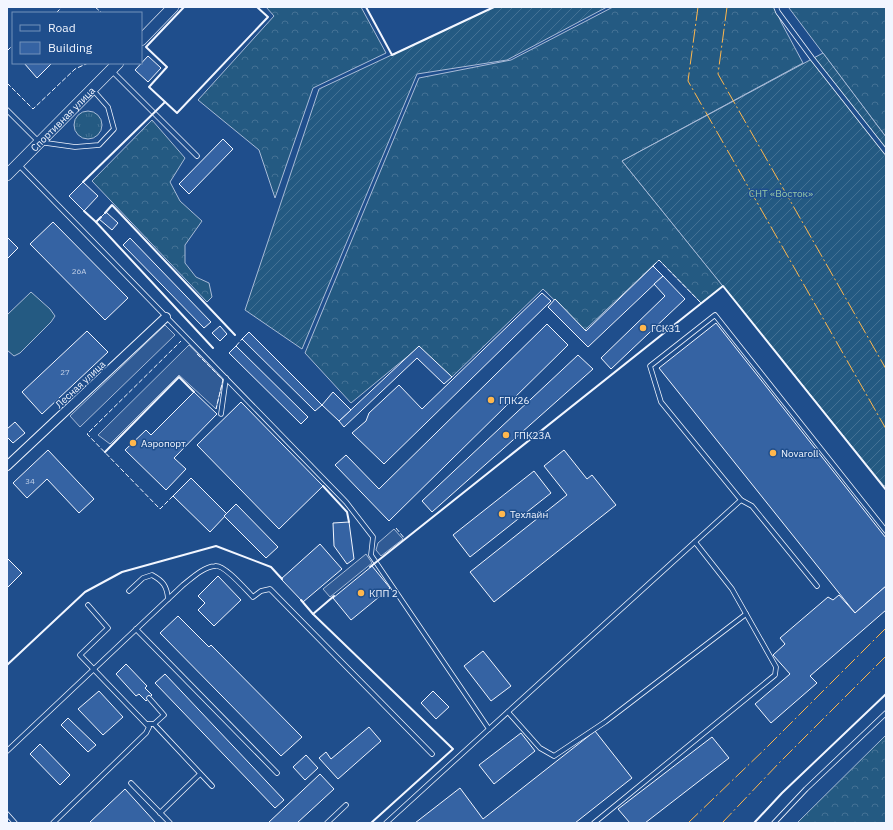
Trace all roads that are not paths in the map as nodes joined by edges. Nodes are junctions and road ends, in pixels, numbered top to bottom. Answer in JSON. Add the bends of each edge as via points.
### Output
{"nodes":[{"id":1,"x":173,"y":7,"type":"edge"},
{"id":2,"x":776,"y":7,"type":"edge"},
{"id":3,"x":142,"y":39,"type":"edge"},
{"id":4,"x":115,"y":66,"type":"edge"},
{"id":5,"x":92,"y":88,"type":"junction"},
{"id":6,"x":7,"y":110,"type":"edge"},
{"id":7,"x":39,"y":142,"type":"junction"},
{"id":8,"x":886,"y":152,"type":"edge"},
{"id":9,"x":197,"y":156,"type":"dead end"},
{"id":10,"x":18,"y":164,"type":"junction"},
{"id":11,"x":7,"y":175,"type":"edge"},
{"id":12,"x":166,"y":317,"type":"junction"},
{"id":13,"x":226,"y":378,"type":"junction"},
{"id":14,"x":221,"y":414,"type":"dead end"},
{"id":15,"x":7,"y":466,"type":"edge"},
{"id":16,"x":741,"y":500,"type":"junction"},
{"id":17,"x":886,"y":531,"type":"edge"},
{"id":18,"x":695,"y":542,"type":"junction"},
{"id":19,"x":817,"y":586,"type":"dead end"},
{"id":20,"x":129,"y":591,"type":"dead end"},
{"id":21,"x":168,"y":599,"type":"junction"},
{"id":22,"x":88,"y":605,"type":"dead end"},
{"id":23,"x":746,"y":614,"type":"junction"},
{"id":24,"x":136,"y":629,"type":"junction"},
{"id":25,"x":94,"y":669,"type":"junction"},
{"id":26,"x":149,"y":698,"type":"dead end"},
{"id":27,"x":508,"y":712,"type":"junction"},
{"id":28,"x":886,"y":713,"type":"edge"},
{"id":29,"x":147,"y":724,"type":"junction"},
{"id":30,"x":154,"y":724,"type":"junction"},
{"id":31,"x":489,"y":729,"type":"junction"},
{"id":32,"x":7,"y":751,"type":"edge"},
{"id":33,"x":432,"y":754,"type":"dead end"},
{"id":34,"x":277,"y":773,"type":"dead end"},
{"id":35,"x":200,"y":774,"type":"junction"},
{"id":36,"x":131,"y":783,"type":"dead end"},
{"id":37,"x":212,"y":786,"type":"dead end"},
{"id":38,"x":346,"y":805,"type":"dead end"},
{"id":39,"x":160,"y":813,"type":"junction"},
{"id":40,"x":7,"y":814,"type":"edge"},
{"id":41,"x":597,"y":822,"type":"edge"},
{"id":42,"x":15,"y":823,"type":"edge"},
{"id":43,"x":53,"y":823,"type":"edge"},
{"id":44,"x":170,"y":823,"type":"edge"},
{"id":45,"x":327,"y":823,"type":"edge"},
{"id":46,"x":386,"y":823,"type":"edge"},
{"id":47,"x":774,"y":823,"type":"edge"}],
"edges":[{"from":1,"to":3,"type":"street"},
{"from":2,"to":8,"type":"lane","via":[[812,58]]},
{"from":4,"to":5,"type":"street","name":"Спортивная улица"},
{"from":4,"to":9,"type":"lane"},
{"from":5,"to":7,"type":"street","name":"Спортивная улица"},
{"from":5,"to":7,"type":"lane","via":[[108,107],[114,129],[99,145],[74,147]]},
{"from":6,"to":7,"type":"lane"},
{"from":7,"to":10,"type":"street","name":"Спортивная улица"},
{"from":10,"to":11,"type":"street","name":"Спортивная улица"},
{"from":10,"to":12,"type":"lane"},
{"from":12,"to":13,"type":"lane"},
{"from":12,"to":15,"type":"street","name":"Лесная улица"},
{"from":13,"to":14,"type":"lane"},
{"from":13,"to":31,"type":"lane","via":[[346,502],[373,537],[371,555]]},
{"from":16,"to":17,"type":"lane","via":[[661,402],[650,366],[715,315]]},
{"from":16,"to":18,"type":"lane"},
{"from":16,"to":19,"type":"lane","via":[[752,506]]},
{"from":18,"to":23,"type":"lane","via":[[732,589]]},
{"from":18,"to":27,"type":"lane"},
{"from":20,"to":21,"type":"lane","via":[[143,578],[152,575],[162,581],[168,590]]},
{"from":21,"to":24,"type":"lane"},
{"from":21,"to":33,"type":"lane","via":[[200,572],[216,565],[223,568],[253,597],[261,591],[270,589]]},
{"from":22,"to":25,"type":"lane","via":[[108,628],[80,655]]},
{"from":23,"to":27,"type":"lane","via":[[605,722],[554,756],[540,748]]},
{"from":23,"to":41,"type":"lane","via":[[776,667],[775,675]]},
{"from":24,"to":25,"type":"lane"},
{"from":24,"to":34,"type":"lane"},
{"from":25,"to":29,"type":"lane"},
{"from":25,"to":32,"type":"lane"},
{"from":26,"to":30,"type":"lane","via":[[164,715]]},
{"from":27,"to":31,"type":"lane"},
{"from":28,"to":47,"type":"lane"},
{"from":29,"to":30,"type":"lane"},
{"from":29,"to":43,"type":"lane","via":[[149,727],[146,733]]},
{"from":30,"to":35,"type":"lane"},
{"from":31,"to":46,"type":"lane"},
{"from":35,"to":37,"type":"lane"},
{"from":35,"to":39,"type":"lane"},
{"from":36,"to":39,"type":"lane"},
{"from":38,"to":45,"type":"lane"},
{"from":39,"to":44,"type":"lane"},
{"from":40,"to":42,"type":"lane"}]}
